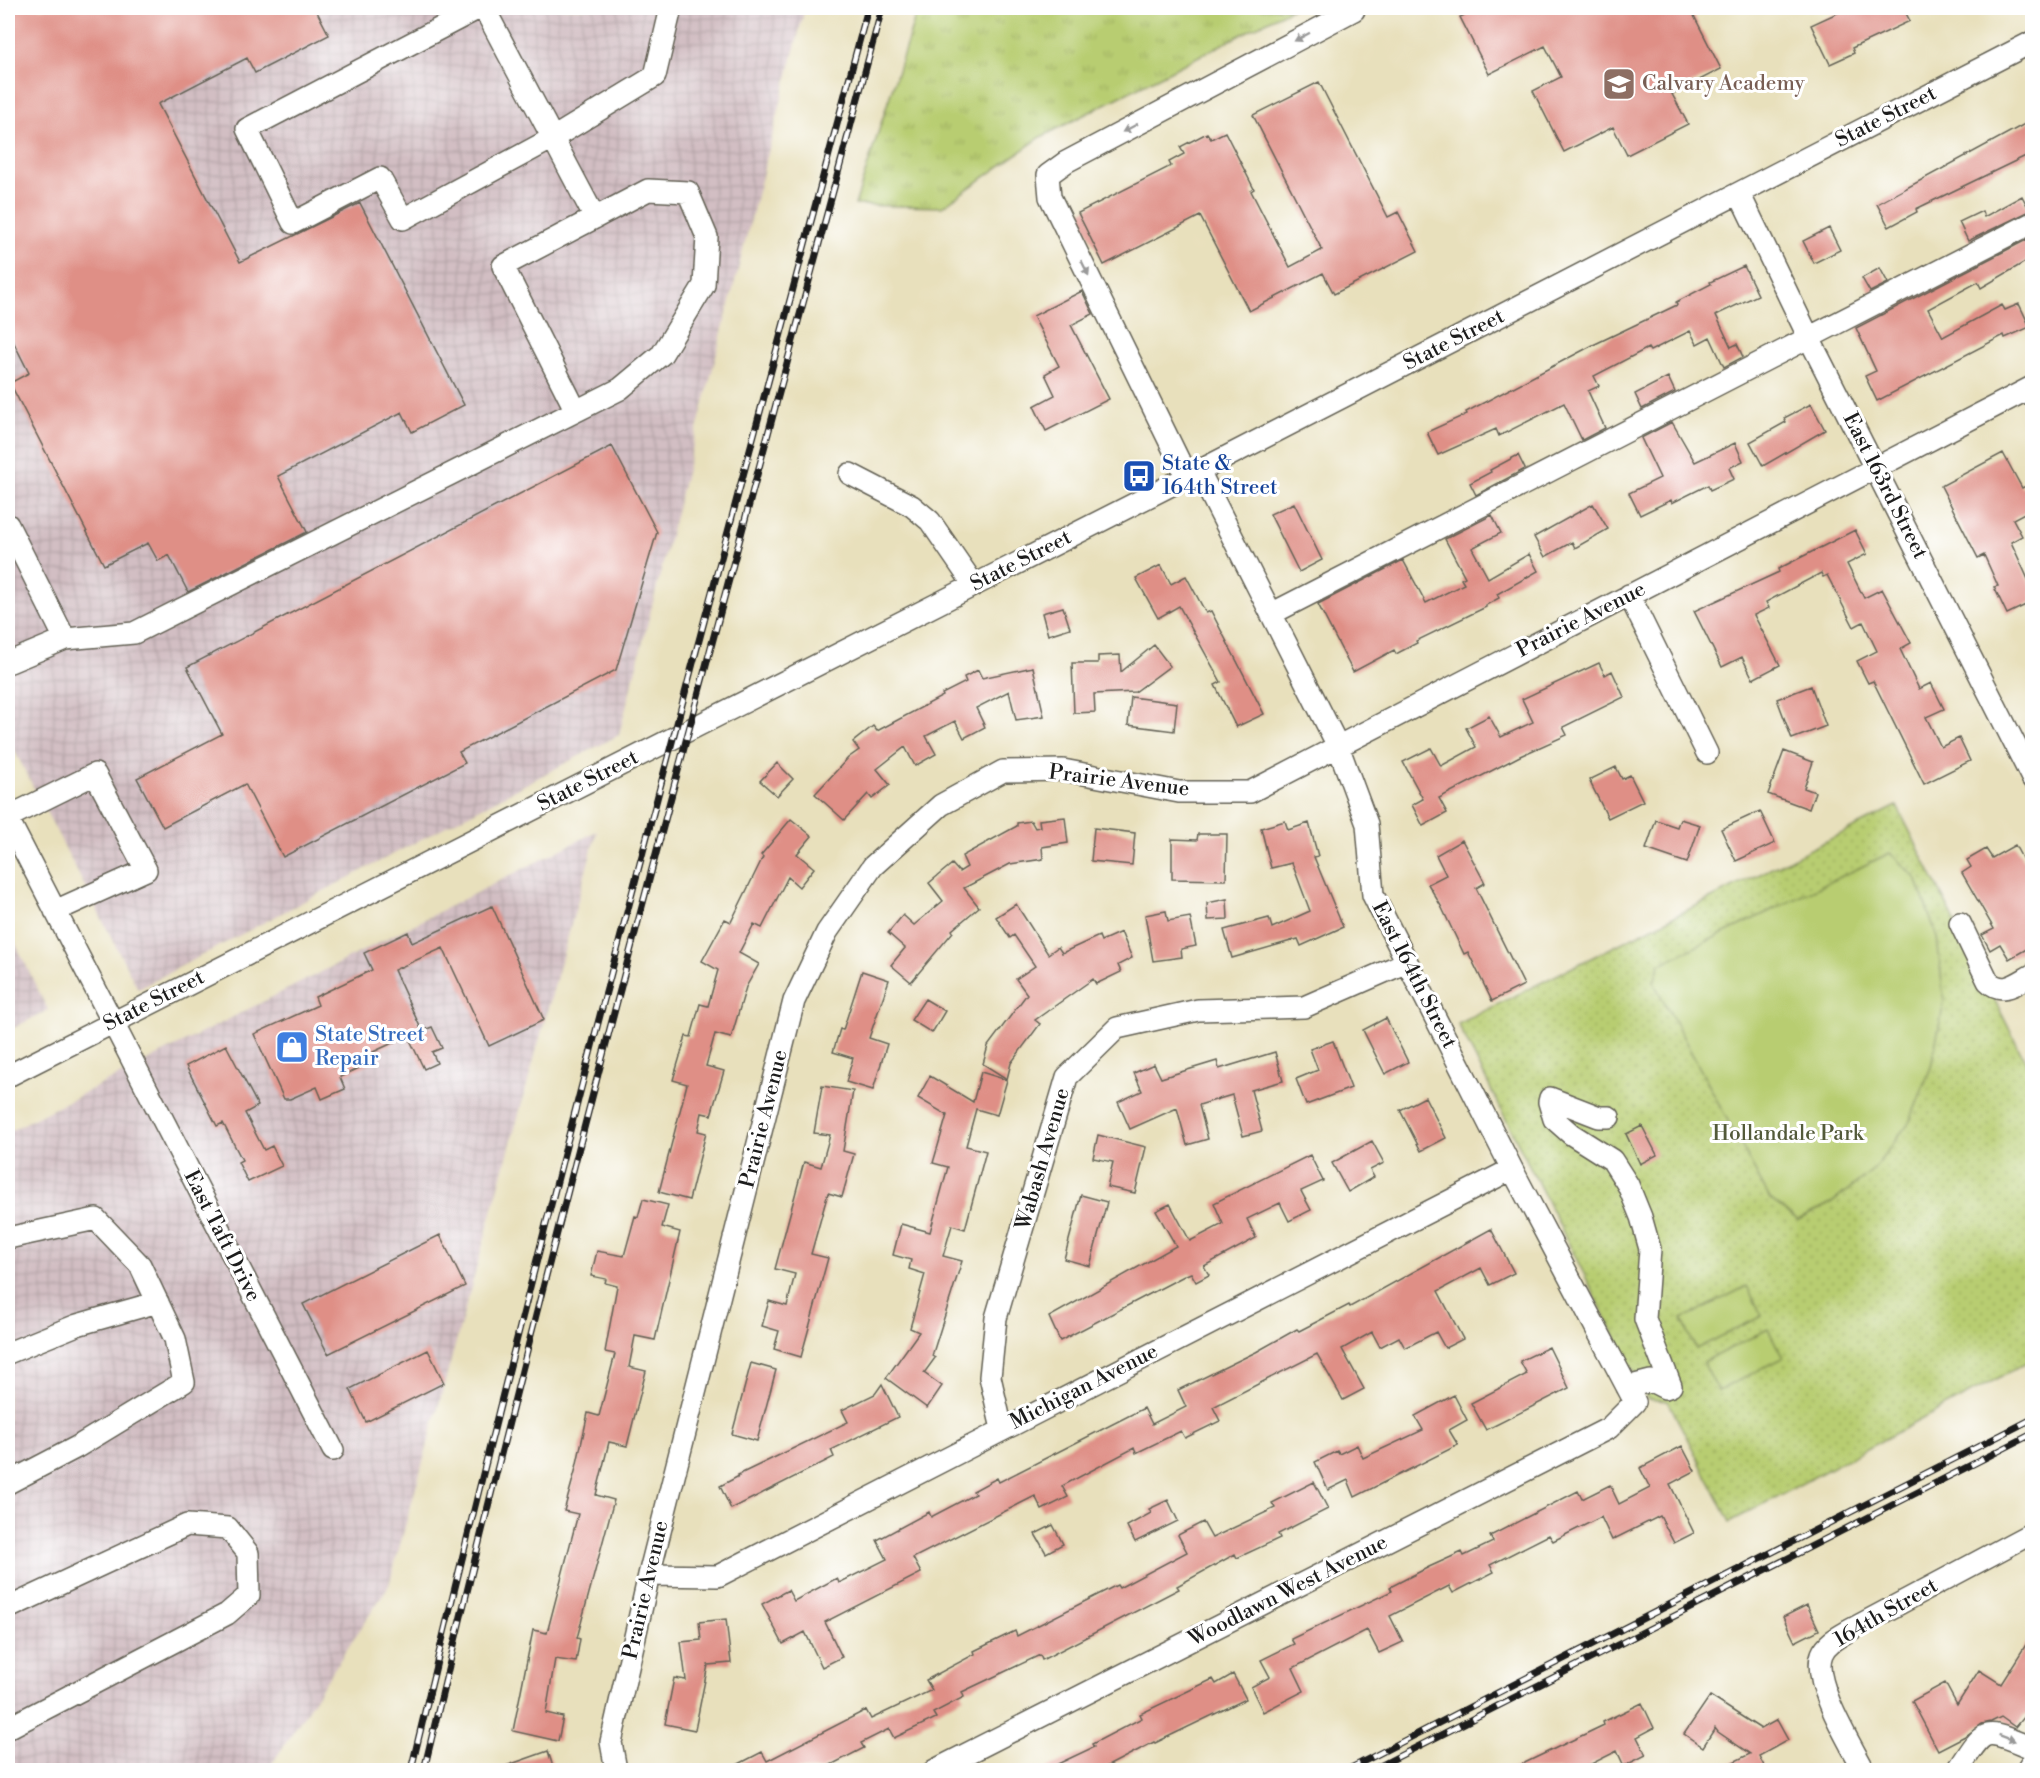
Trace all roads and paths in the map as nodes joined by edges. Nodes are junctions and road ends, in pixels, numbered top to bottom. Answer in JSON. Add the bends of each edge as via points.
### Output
{"nodes":[{"id":1,"x":479,"y":8,"type":"edge"},
{"id":2,"x":484,"y":8,"type":"edge"},
{"id":3,"x":671,"y":8,"type":"edge"},
{"id":4,"x":1354,"y":10,"type":"dead end"},
{"id":5,"x":2032,"y":42,"type":"edge"},
{"id":6,"x":553,"y":138,"type":"junction"},
{"id":7,"x":1739,"y":193,"type":"junction"},
{"id":8,"x":595,"y":218,"type":"junction"},
{"id":9,"x":2032,"y":223,"type":"edge"},
{"id":10,"x":1809,"y":338,"type":"junction"},
{"id":11,"x":2032,"y":387,"type":"edge"},
{"id":12,"x":576,"y":411,"type":"junction"},
{"id":13,"x":1876,"y":468,"type":"junction"},
{"id":14,"x":850,"y":474,"type":"dead end"},
{"id":15,"x":1193,"y":474,"type":"junction"},
{"id":16,"x":8,"y":525,"type":"edge"},
{"id":17,"x":974,"y":585,"type":"junction"},
{"id":18,"x":1629,"y":595,"type":"junction"},
{"id":19,"x":1271,"y":614,"type":"junction"},
{"id":20,"x":65,"y":639,"type":"junction"},
{"id":21,"x":8,"y":661,"type":"edge"},
{"id":22,"x":1338,"y":746,"type":"junction"},
{"id":23,"x":1707,"y":753,"type":"dead end"},
{"id":24,"x":2032,"y":778,"type":"edge"},
{"id":25,"x":8,"y":818,"type":"edge"},
{"id":26,"x":55,"y":912,"type":"junction"},
{"id":27,"x":1960,"y":923,"type":"dead end"},
{"id":28,"x":1407,"y":962,"type":"junction"},
{"id":29,"x":2032,"y":975,"type":"edge"},
{"id":30,"x":112,"y":1023,"type":"junction"},
{"id":31,"x":8,"y":1076,"type":"edge"},
{"id":32,"x":1609,"y":1117,"type":"dead end"},
{"id":33,"x":1512,"y":1168,"type":"junction"},
{"id":34,"x":8,"y":1238,"type":"edge"},
{"id":35,"x":158,"y":1302,"type":"junction"},
{"id":36,"x":8,"y":1353,"type":"edge"},
{"id":37,"x":1631,"y":1394,"type":"junction"},
{"id":38,"x":1002,"y":1429,"type":"junction"},
{"id":39,"x":333,"y":1450,"type":"dead end"},
{"id":40,"x":8,"y":1483,"type":"edge"},
{"id":41,"x":2032,"y":1533,"type":"edge"},
{"id":42,"x":649,"y":1575,"type":"junction"},
{"id":43,"x":8,"y":1608,"type":"edge"},
{"id":44,"x":8,"y":1728,"type":"edge"},
{"id":45,"x":2032,"y":1748,"type":"edge"},
{"id":46,"x":2032,"y":1762,"type":"edge"},
{"id":47,"x":616,"y":1770,"type":"edge"},
{"id":48,"x":935,"y":1770,"type":"edge"},
{"id":49,"x":1864,"y":1770,"type":"edge"},
{"id":50,"x":1958,"y":1770,"type":"edge"},
{"id":51,"x":2027,"y":1770,"type":"edge"}],
"edges":[{"from":1,"to":6,"type":"street","via":[[247,129],[293,223],[380,177],[403,219]]},
{"from":2,"to":6,"type":"street"},
{"from":3,"to":6,"type":"street","via":[[655,76]]},
{"from":4,"to":15,"type":"street","name":"East 164th Street","one_way":true,"via":[[1048,175],[1050,197]]},
{"from":5,"to":7,"type":"street","name":"State Street"},
{"from":6,"to":8,"type":"street"},
{"from":7,"to":10,"type":"street","name":"East 163rd Street"},
{"from":7,"to":15,"type":"street","name":"State Street"},
{"from":8,"to":12,"type":"street","via":[[503,266]]},
{"from":8,"to":12,"type":"street","via":[[648,190],[688,192],[707,237],[704,285],[662,354],[620,389]]},
{"from":9,"to":10,"type":"street"},
{"from":10,"to":13,"type":"street","name":"East 163rd Street"},
{"from":10,"to":19,"type":"street"},
{"from":11,"to":13,"type":"street","name":"Prairie Avenue"},
{"from":12,"to":20,"type":"street","via":[[134,633]]},
{"from":13,"to":18,"type":"street","name":"Prairie Avenue"},
{"from":13,"to":24,"type":"street","name":"East 163rd Street"},
{"from":14,"to":17,"type":"street","via":[[912,506],[930,521]]},
{"from":15,"to":17,"type":"street","name":"State Street"},
{"from":15,"to":19,"type":"street","name":"East 164th Street"},
{"from":16,"to":20,"type":"street"},
{"from":17,"to":30,"type":"street","name":"State Street"},
{"from":18,"to":22,"type":"street","name":"Prairie Avenue"},
{"from":18,"to":23,"type":"street"},
{"from":19,"to":22,"type":"street","name":"East 164th Street"},
{"from":20,"to":21,"type":"street"},
{"from":22,"to":28,"type":"street","name":"East 164th Street","via":[[1367,824],[1373,895]]},
{"from":22,"to":42,"type":"street","name":"Prairie Avenue","via":[[1250,792],[1179,792],[1063,770],[1003,771],[942,805],[873,866],[827,932],[794,1001]]},
{"from":25,"to":26,"type":"street","name":"East Taft Drive"},
{"from":25,"to":26,"type":"street","via":[[95,774],[146,870]]},
{"from":26,"to":30,"type":"street","name":"East Taft Drive"},
{"from":27,"to":29,"type":"street","via":[[1994,986],[2006,988]]},
{"from":28,"to":33,"type":"street","name":"East 164th Street"},
{"from":28,"to":38,"type":"street","name":"Wabash Avenue","via":[[1304,1007],[1198,1010],[1117,1028],[1067,1077],[996,1318],[990,1377]]},
{"from":30,"to":31,"type":"street","name":"State Street"},
{"from":30,"to":39,"type":"street","name":"East Taft Drive"},
{"from":32,"to":37,"type":"street","via":[[1599,1117],[1550,1098],[1554,1119],[1612,1160],[1628,1185],[1650,1249],[1645,1319],[1671,1386],[1665,1388],[1651,1381]]},
{"from":33,"to":37,"type":"street","name":"East 164th Street"},
{"from":33,"to":38,"type":"street","name":"Michigan Avenue"},
{"from":34,"to":35,"type":"street","via":[[96,1219],[140,1265]]},
{"from":35,"to":36,"type":"street","via":[[77,1325]]},
{"from":35,"to":40,"type":"street","via":[[176,1339],[184,1382],[77,1447]]},
{"from":37,"to":48,"type":"street","name":"Woodlawn West Avenue","via":[[1609,1428]]},
{"from":38,"to":42,"type":"street","name":"Michigan Avenue","via":[[718,1576]]},
{"from":41,"to":49,"type":"street","name":"164th Street","via":[[1850,1630],[1822,1653],[1821,1680],[1828,1700]]},
{"from":42,"to":47,"type":"street","name":"Prairie Avenue","via":[[612,1742]]},
{"from":43,"to":44,"type":"street","via":[[187,1525],[228,1528],[248,1553],[249,1595],[227,1614]]},
{"from":50,"to":45,"type":"street","one_way":true,"via":[[1978,1739],[1987,1734]]},
{"from":46,"to":51,"type":"street"}]}
